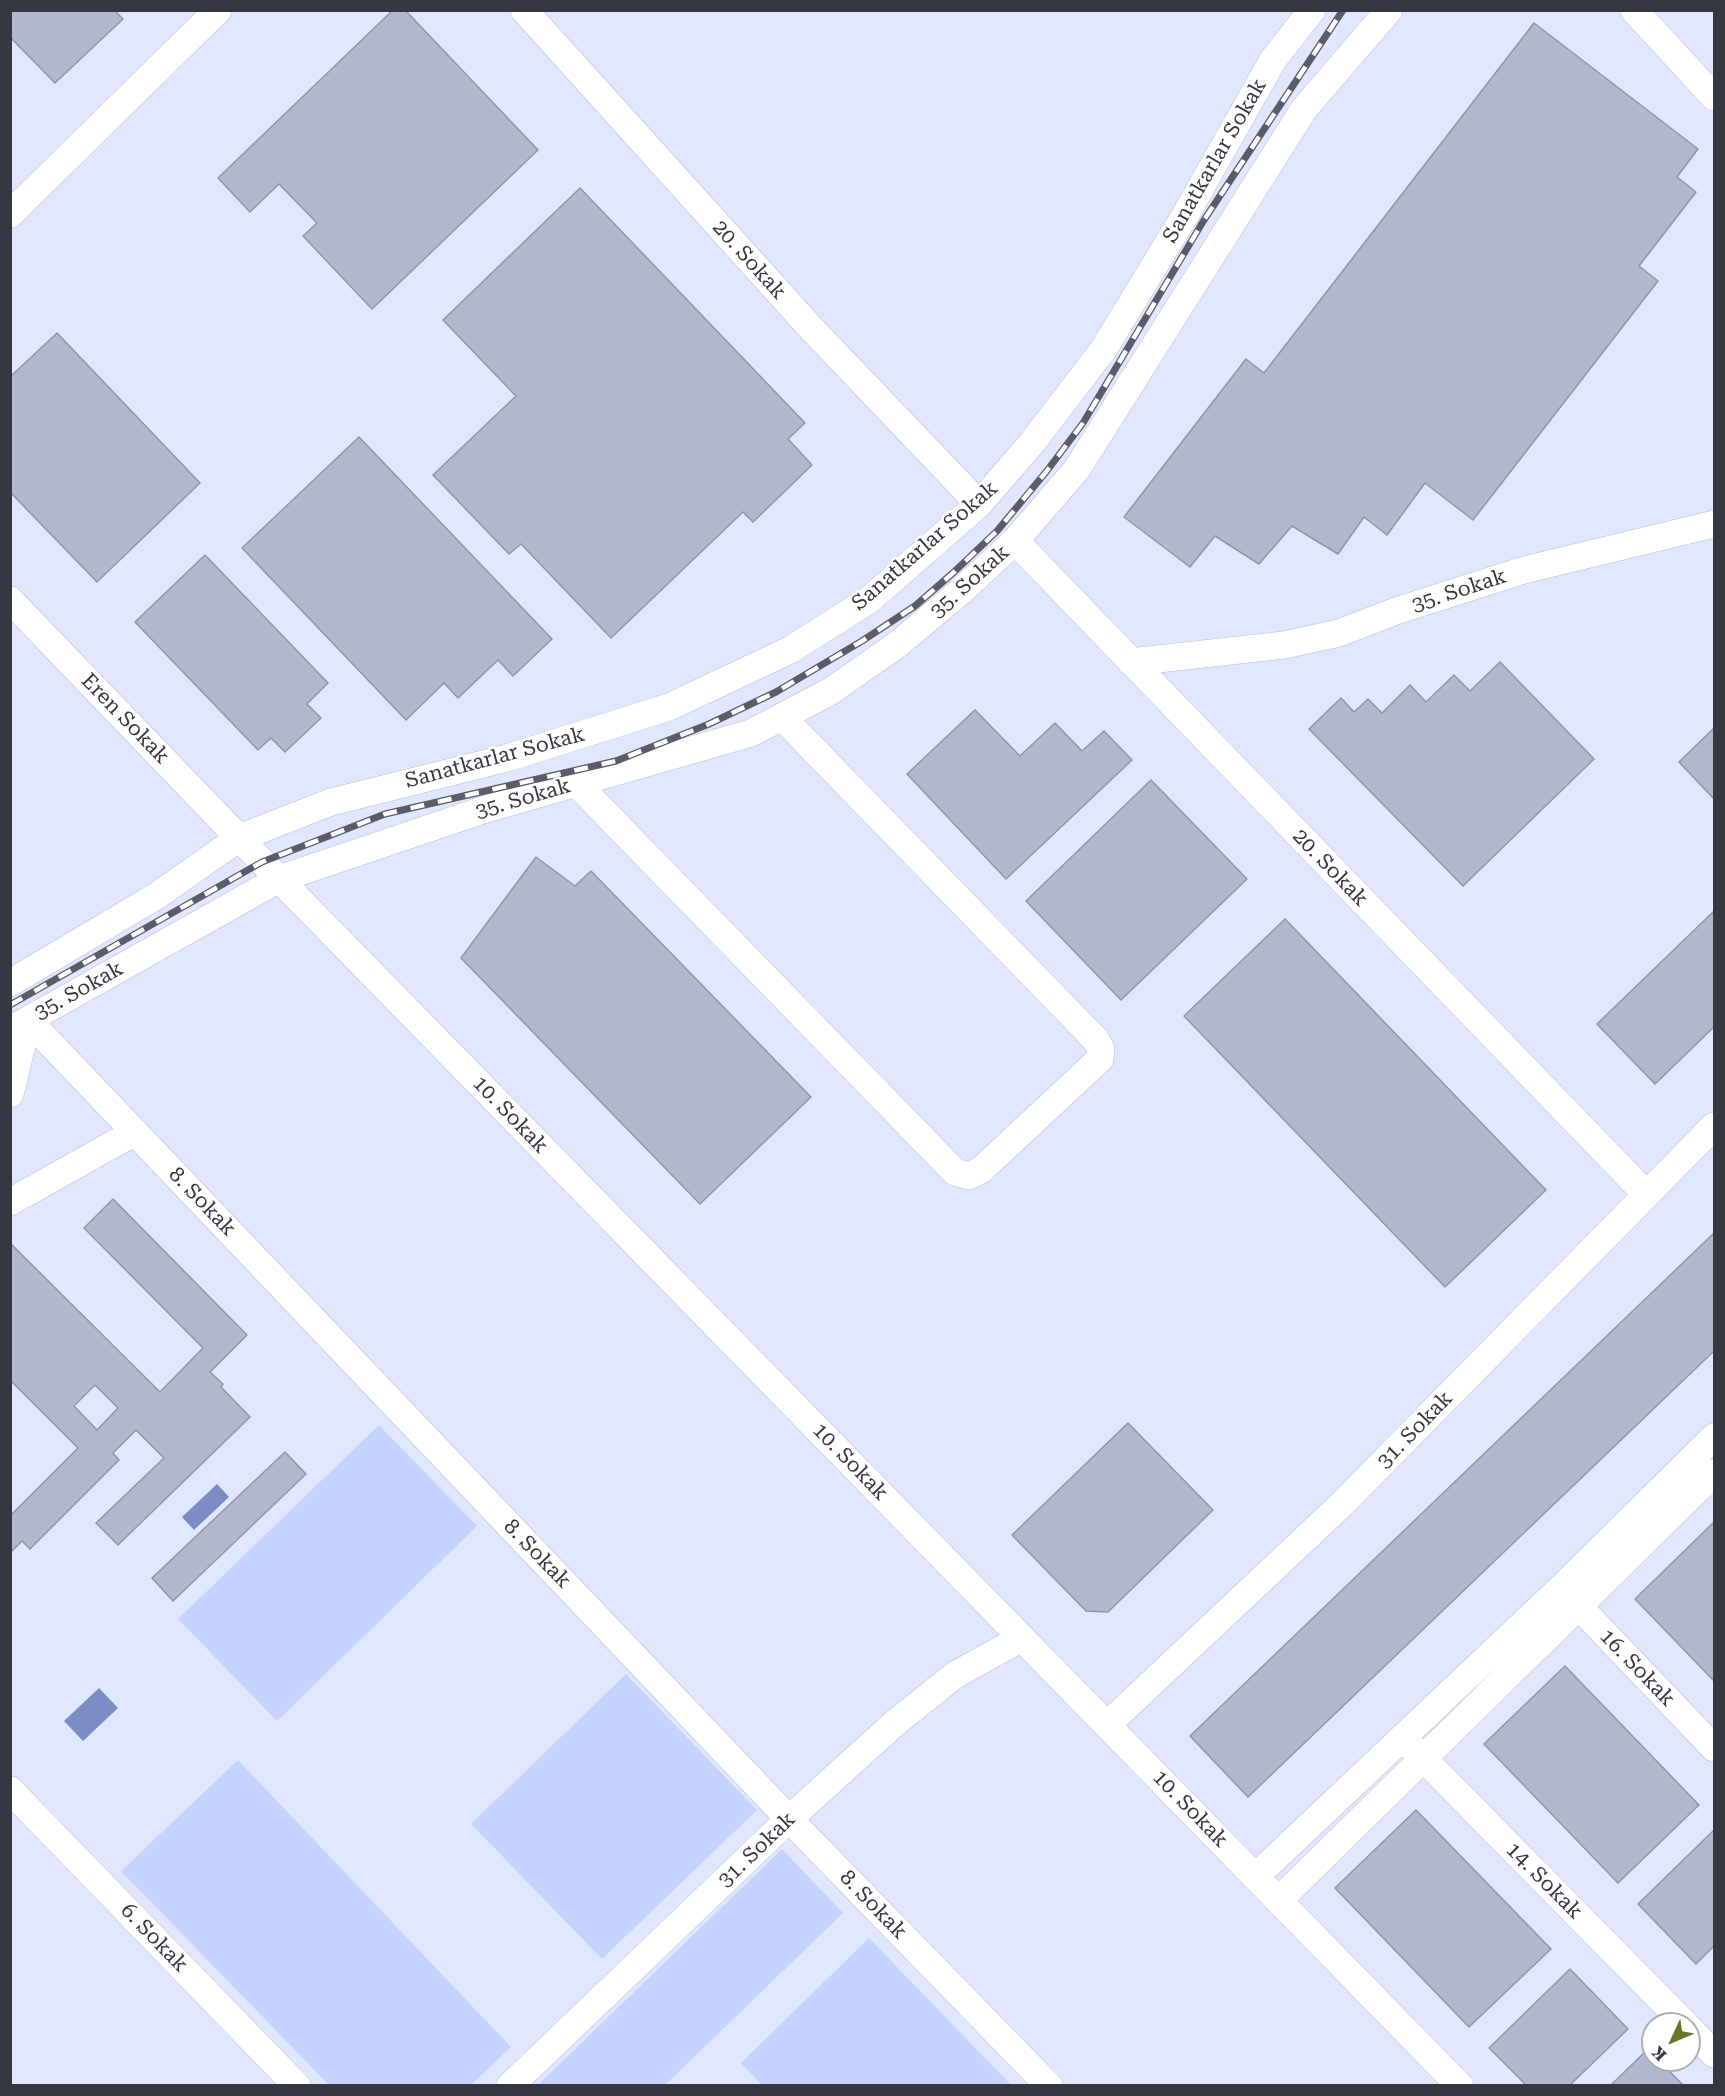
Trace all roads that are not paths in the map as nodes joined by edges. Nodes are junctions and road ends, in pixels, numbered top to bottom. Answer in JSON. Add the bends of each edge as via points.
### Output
{"nodes":[{"id":1,"x":218,"y":10,"type":"edge"},
{"id":2,"x":524,"y":10,"type":"edge"},
{"id":3,"x":1312,"y":10,"type":"edge"},
{"id":4,"x":1389,"y":10,"type":"edge"},
{"id":5,"x":1634,"y":10,"type":"edge"},
{"id":6,"x":1714,"y":97,"type":"edge"},
{"id":7,"x":10,"y":214,"type":"edge"},
{"id":8,"x":979,"y":504,"type":"junction"},
{"id":9,"x":1714,"y":524,"type":"edge"},
{"id":10,"x":1015,"y":541,"type":"junction"},
{"id":11,"x":10,"y":600,"type":"edge"},
{"id":12,"x":1131,"y":662,"type":"junction"},
{"id":13,"x":782,"y":717,"type":"junction"},
{"id":14,"x":576,"y":783,"type":"junction"},
{"id":15,"x":240,"y":838,"type":"junction"},
{"id":16,"x":279,"y":879,"type":"junction"},
{"id":17,"x":10,"y":983,"type":"edge"},
{"id":18,"x":19,"y":1025,"type":"edge"},
{"id":19,"x":10,"y":1094,"type":"edge"},
{"id":20,"x":1714,"y":1126,"type":"edge"},
{"id":21,"x":135,"y":1132,"type":"junction"},
{"id":22,"x":1646,"y":1194,"type":"junction"},
{"id":23,"x":10,"y":1202,"type":"edge"},
{"id":24,"x":1712,"y":1443,"type":"edge"},
{"id":25,"x":1714,"y":1473,"type":"edge"},
{"id":26,"x":1570,"y":1597,"type":"junction"},
{"id":27,"x":1022,"y":1638,"type":"junction"},
{"id":28,"x":1107,"y":1725,"type":"junction"},
{"id":29,"x":1402,"y":1738,"type":"junction"},
{"id":30,"x":1714,"y":1748,"type":"edge"},
{"id":31,"x":1423,"y":1759,"type":"junction"},
{"id":32,"x":10,"y":1790,"type":"edge"},
{"id":33,"x":789,"y":1819,"type":"junction"},
{"id":34,"x":1255,"y":1876,"type":"junction"},
{"id":35,"x":1279,"y":1900,"type":"junction"},
{"id":36,"x":1673,"y":2012,"type":"edge"},
{"id":37,"x":1701,"y":2040,"type":"edge"},
{"id":38,"x":1714,"y":2054,"type":"edge"},
{"id":39,"x":297,"y":2085,"type":"edge"},
{"id":40,"x":510,"y":2085,"type":"edge"},
{"id":41,"x":1049,"y":2085,"type":"edge"},
{"id":42,"x":1460,"y":2085,"type":"edge"}],
"edges":[{"from":1,"to":7,"type":"street"},
{"from":2,"to":8,"type":"street","name":"20. Sokak","via":[[810,327]]},
{"from":3,"to":8,"type":"street","name":"Sanatkarlar Sokak","via":[[1273,60],[1103,350]]},
{"from":4,"to":10,"type":"street","name":"35. Sokak","via":[[1304,109],[1077,469]]},
{"from":5,"to":6,"type":"street"},
{"from":8,"to":15,"type":"street","name":"Sanatkarlar Sokak","via":[[868,600],[790,650],[669,707],[507,758],[331,802]]},
{"from":9,"to":12,"type":"street","name":"35. Sokak","via":[[1524,570],[1339,633],[1284,645]]},
{"from":10,"to":12,"type":"street","name":"20. Sokak"},
{"from":10,"to":13,"type":"street","name":"35. Sokak","via":[[898,644],[831,691]]},
{"from":11,"to":15,"type":"street","name":"Eren Sokak"},
{"from":12,"to":22,"type":"street","name":"20. Sokak"},
{"from":13,"to":14,"type":"street","name":"35. Sokak","via":[[751,734]]},
{"from":13,"to":14,"type":"street","via":[[1101,1049],[1100,1059],[981,1170],[969,1176],[955,1172]]},
{"from":14,"to":16,"type":"street","name":"35. Sokak"},
{"from":15,"to":16,"type":"street","name":"10. Sokak"},
{"from":15,"to":17,"type":"street","name":"Sanatkarlar Sokak","via":[[158,895]]},
{"from":16,"to":18,"type":"street","name":"35. Sokak"},
{"from":16,"to":27,"type":"street","name":"10. Sokak"},
{"from":18,"to":19,"type":"street"},
{"from":18,"to":21,"type":"street","name":"8. Sokak"},
{"from":20,"to":22,"type":"street","name":"31. Sokak"},
{"from":21,"to":23,"type":"street"},
{"from":21,"to":33,"type":"street","name":"8. Sokak"},
{"from":22,"to":28,"type":"street","name":"31. Sokak","via":[[1342,1504]]},
{"from":24,"to":26,"type":"street"},
{"from":25,"to":26,"type":"street"},
{"from":26,"to":29,"type":"street"},
{"from":26,"to":30,"type":"street","name":"16. Sokak"},
{"from":26,"to":31,"type":"street"},
{"from":27,"to":28,"type":"street","name":"10. Sokak"},
{"from":27,"to":33,"type":"street","name":"31. Sokak","via":[[955,1675],[895,1723]]},
{"from":28,"to":34,"type":"street","name":"10. Sokak"},
{"from":29,"to":31,"type":"street","name":"14. Sokak"},
{"from":29,"to":34,"type":"street"},
{"from":31,"to":35,"type":"street"},
{"from":31,"to":36,"type":"street","name":"14. Sokak"},
{"from":32,"to":39,"type":"street","name":"6. Sokak"},
{"from":33,"to":40,"type":"street","name":"31. Sokak"},
{"from":33,"to":41,"type":"street","name":"8. Sokak"},
{"from":34,"to":35,"type":"street","name":"10. Sokak"},
{"from":35,"to":42,"type":"street","name":"10. Sokak"},
{"from":37,"to":38,"type":"street"}]}
